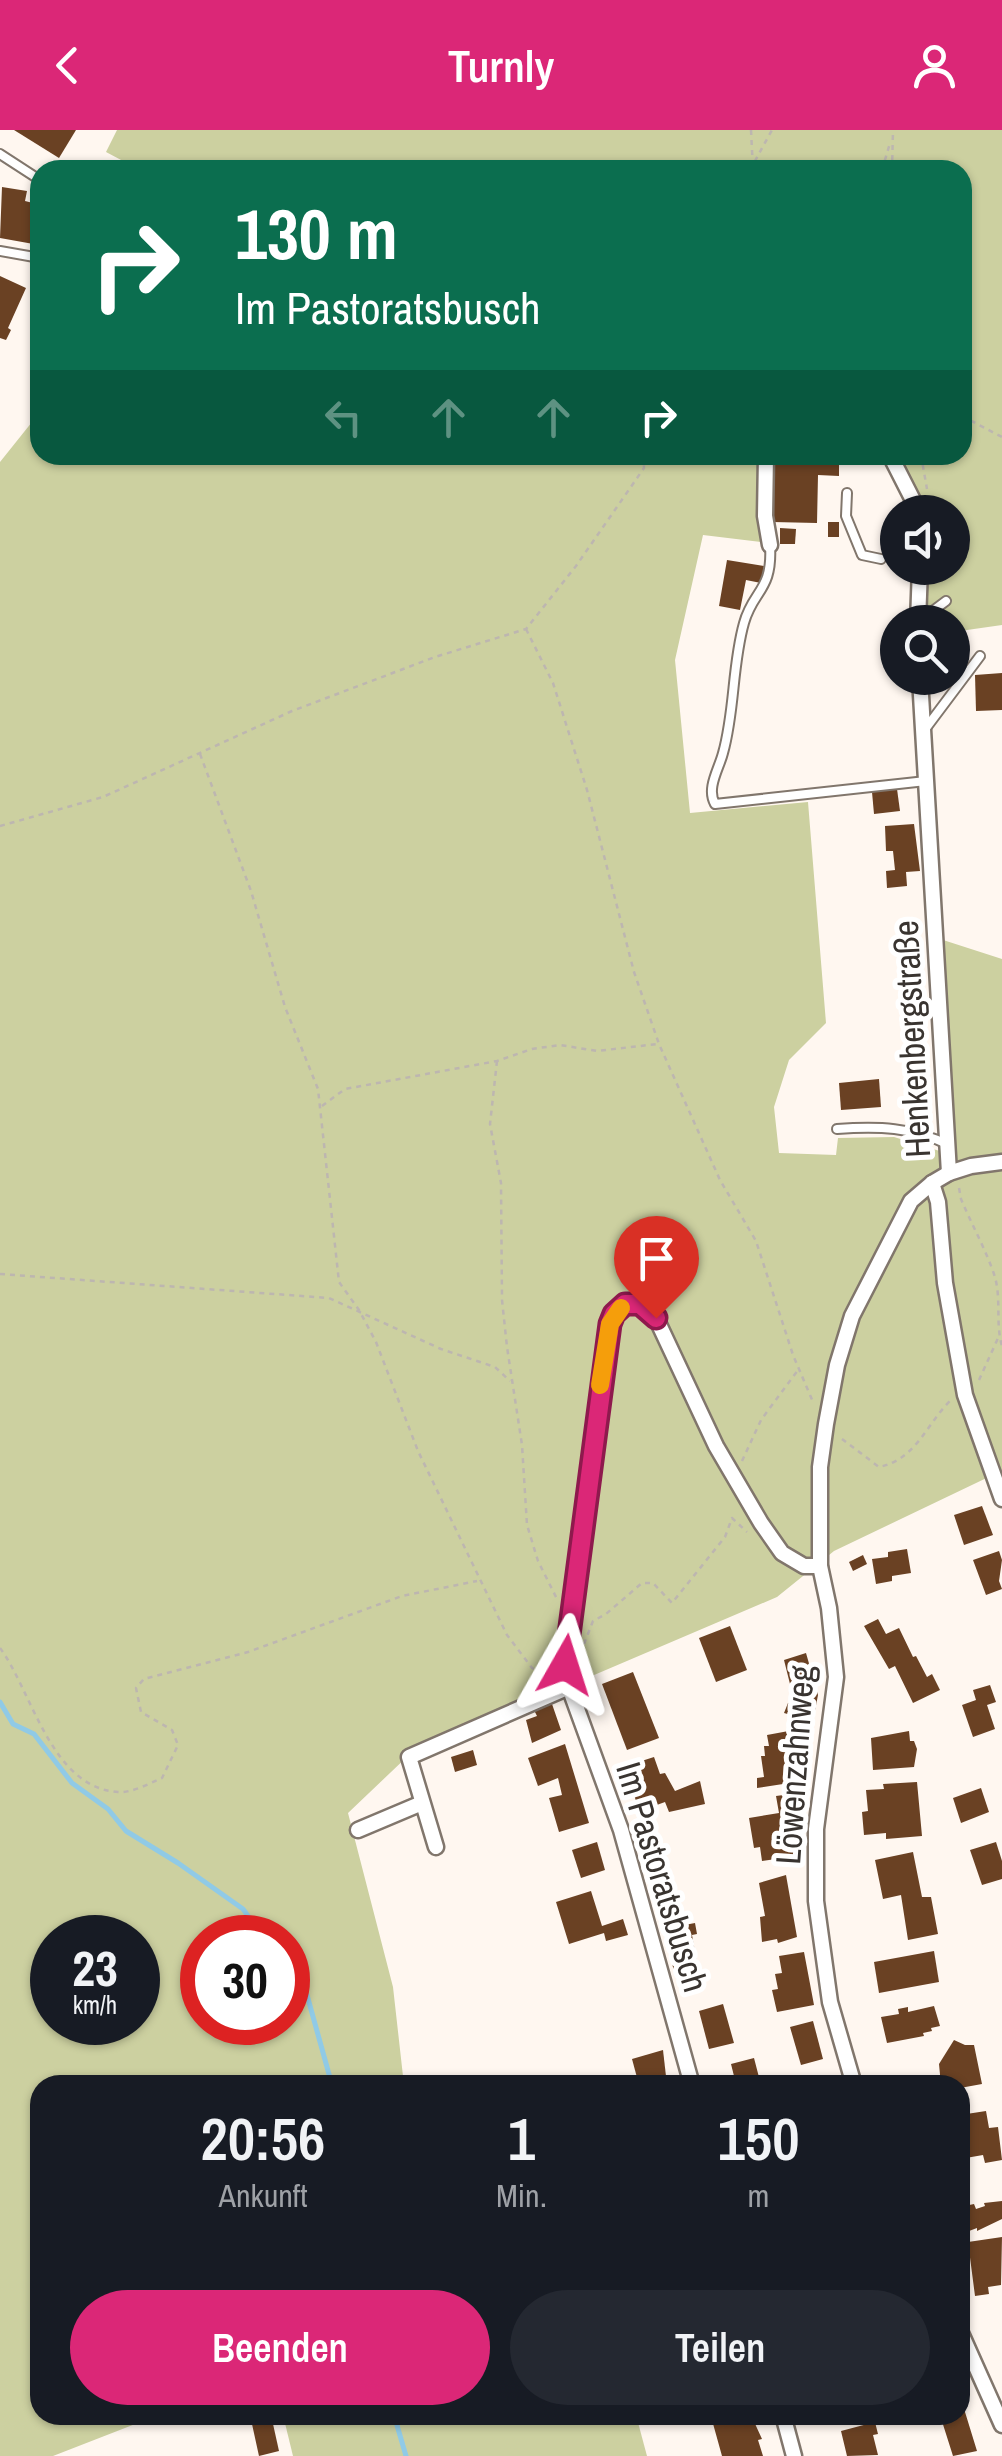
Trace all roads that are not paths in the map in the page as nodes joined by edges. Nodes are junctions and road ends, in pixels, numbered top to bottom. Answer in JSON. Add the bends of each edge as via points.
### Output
{"nodes":[{"id":1,"x":0,"y":154,"type":"edge"},
{"id":2,"x":30,"y":174,"type":"edge"},
{"id":3,"x":0,"y":251,"type":"edge"},
{"id":4,"x":30,"y":256,"type":"edge"},
{"id":5,"x":766,"y":465,"type":"edge"},
{"id":6,"x":895,"y":465,"type":"edge"},
{"id":7,"x":848,"y":493,"type":"dead end"},
{"id":8,"x":910,"y":495,"type":"edge"},
{"id":9,"x":770,"y":545,"type":"joint"},
{"id":10,"x":880,"y":559,"type":"edge"},
{"id":11,"x":946,"y":601,"type":"dead end"},
{"id":12,"x":941,"y":605,"type":"edge"},
{"id":13,"x":980,"y":656,"type":"dead end"},
{"id":14,"x":921,"y":695,"type":"edge"},
{"id":15,"x":923,"y":732,"type":"junction"},
{"id":16,"x":926,"y":781,"type":"junction"},
{"id":17,"x":837,"y":1129,"type":"dead end"},
{"id":18,"x":949,"y":1146,"type":"junction"},
{"id":19,"x":1002,"y":1162,"type":"edge"},
{"id":20,"x":953,"y":1172,"type":"junction"},
{"id":21,"x":932,"y":1183,"type":"junction"},
{"id":22,"x":1002,"y":1499,"type":"edge"},
{"id":23,"x":820,"y":1566,"type":"junction"},
{"id":24,"x":569,"y":1687,"type":"junction"},
{"id":25,"x":422,"y":1803,"type":"junction"},
{"id":26,"x":358,"y":1830,"type":"dead end"},
{"id":27,"x":436,"y":1847,"type":"dead end"},
{"id":28,"x":689,"y":2075,"type":"edge"},
{"id":29,"x":851,"y":2075,"type":"edge"},
{"id":30,"x":970,"y":2353,"type":"edge"},
{"id":31,"x":786,"y":2425,"type":"edge"},
{"id":32,"x":1002,"y":2426,"type":"edge"},
{"id":33,"x":794,"y":2456,"type":"edge"}],
"edges":[{"from":1,"to":2,"type":"lane"},
{"from":3,"to":4,"type":"lane"},
{"from":5,"to":9,"type":"street"},
{"from":6,"to":8,"type":"street"},
{"from":7,"to":10,"type":"lane","via":[[846,516],[862,555]]},
{"from":9,"to":16,"type":"lane","via":[[766,587],[745,619],[712,788],[715,804]]},
{"from":11,"to":12,"type":"lane"},
{"from":13,"to":15,"type":"lane"},
{"from":14,"to":15,"type":"street","name":"Henkenbergstraße"},
{"from":15,"to":16,"type":"street","name":"Henkenbergstraße"},
{"from":16,"to":18,"type":"street","name":"Henkenbergstraße"},
{"from":17,"to":18,"type":"lane","via":[[892,1127]]},
{"from":18,"to":20,"type":"street","name":"Henkenbergstraße"},
{"from":19,"to":20,"type":"street"},
{"from":20,"to":21,"type":"street","name":"Henkenbergstraße"},
{"from":21,"to":22,"type":"street","name":"Henkenbergstraße","via":[[965,1395]]},
{"from":21,"to":23,"type":"street","via":[[911,1201],[852,1316],[836,1365],[820,1467]]},
{"from":23,"to":24,"type":"street","name":"Im Pastoratsbusch","via":[[804,1566],[782,1553],[732,1474],[656,1318],[640,1304],[625,1304],[610,1324],[570,1609]]},
{"from":23,"to":29,"type":"street","name":"Löwenzahnweg","via":[[836,1678],[816,1828],[816,1901],[830,2002]]},
{"from":24,"to":25,"type":"street","via":[[410,1756]]},
{"from":24,"to":28,"type":"street","name":"Im Pastoratsbusch","via":[[621,1830]]},
{"from":25,"to":26,"type":"street"},
{"from":25,"to":27,"type":"street"},
{"from":30,"to":32,"type":"street"},
{"from":31,"to":33,"type":"street"}]}
